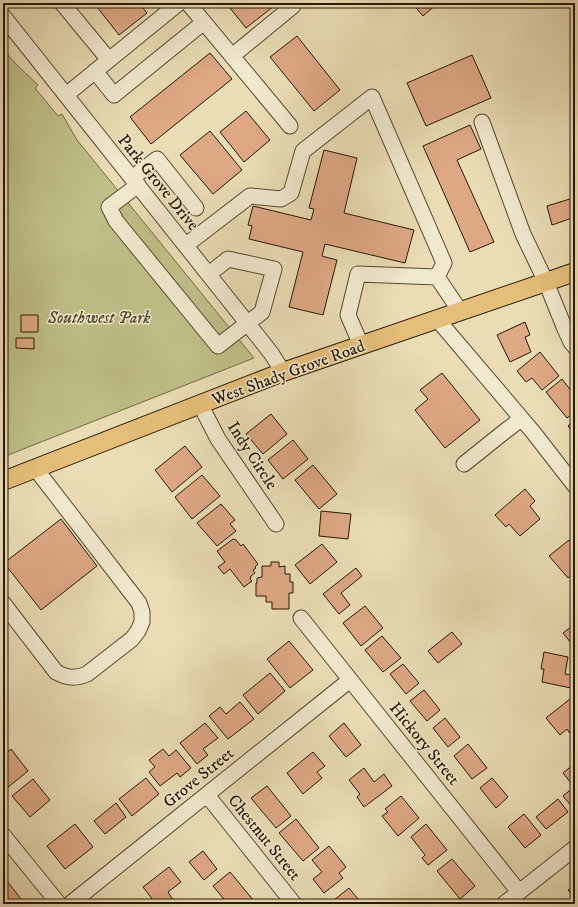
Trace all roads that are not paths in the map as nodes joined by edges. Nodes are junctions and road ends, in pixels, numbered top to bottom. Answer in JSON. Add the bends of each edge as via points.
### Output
{"nodes":[{"id":1,"x":62,"y":3,"type":"edge"},
{"id":2,"x":290,"y":3,"type":"edge"},
{"id":3,"x":179,"y":4,"type":"edge"},
{"id":4,"x":3,"y":16,"type":"edge"},
{"id":5,"x":204,"y":22,"type":"junction"},
{"id":6,"x":232,"y":56,"type":"junction"},
{"id":7,"x":109,"y":60,"type":"junction"},
{"id":8,"x":95,"y":72,"type":"junction"},
{"id":9,"x":66,"y":95,"type":"junction"},
{"id":10,"x":482,"y":122,"type":"dead end"},
{"id":11,"x":290,"y":126,"type":"dead end"},
{"id":12,"x":135,"y":182,"type":"junction"},
{"id":13,"x":196,"y":208,"type":"dead end"},
{"id":14,"x":186,"y":246,"type":"junction"},
{"id":15,"x":575,"y":272,"type":"edge"},
{"id":16,"x":209,"y":274,"type":"junction"},
{"id":17,"x":437,"y":277,"type":"junction"},
{"id":18,"x":546,"y":282,"type":"junction"},
{"id":19,"x":460,"y":311,"type":"junction"},
{"id":20,"x":436,"y":319,"type":"junction"},
{"id":21,"x":247,"y":323,"type":"junction"},
{"id":22,"x":362,"y":345,"type":"junction"},
{"id":23,"x":575,"y":347,"type":"edge"},
{"id":24,"x":283,"y":372,"type":"junction"},
{"id":25,"x":200,"y":404,"type":"junction"},
{"id":26,"x":521,"y":419,"type":"junction"},
{"id":27,"x":464,"y":464,"type":"dead end"},
{"id":28,"x":35,"y":468,"type":"junction"},
{"id":29,"x":3,"y":481,"type":"edge"},
{"id":30,"x":575,"y":486,"type":"edge"},
{"id":31,"x":276,"y":524,"type":"dead end"},
{"id":32,"x":3,"y":603,"type":"edge"},
{"id":33,"x":301,"y":618,"type":"dead end"},
{"id":34,"x":350,"y":680,"type":"junction"},
{"id":35,"x":207,"y":795,"type":"junction"},
{"id":36,"x":3,"y":835,"type":"edge"},
{"id":37,"x":575,"y":848,"type":"edge"},
{"id":38,"x":519,"y":892,"type":"junction"},
{"id":39,"x":59,"y":904,"type":"edge"},
{"id":40,"x":70,"y":904,"type":"edge"},
{"id":41,"x":294,"y":904,"type":"edge"},
{"id":42,"x":504,"y":904,"type":"edge"}],
"edges":[{"from":1,"to":7,"type":"street"},
{"from":2,"to":6,"type":"street","via":[[293,6]]},
{"from":3,"to":5,"type":"street"},
{"from":3,"to":7,"type":"street"},
{"from":4,"to":9,"type":"street","name":"Park Grove Drive"},
{"from":5,"to":6,"type":"street"},
{"from":5,"to":8,"type":"street","via":[[114,95]]},
{"from":6,"to":11,"type":"street"},
{"from":7,"to":8,"type":"street"},
{"from":8,"to":9,"type":"street"},
{"from":9,"to":12,"type":"street","name":"Park Grove Drive"},
{"from":10,"to":18,"type":"street","via":[[523,234]]},
{"from":12,"to":13,"type":"street","via":[[157,159]]},
{"from":12,"to":14,"type":"street","name":"Park Grove Drive"},
{"from":12,"to":21,"type":"street","via":[[109,208],[116,221],[218,346]]},
{"from":14,"to":16,"type":"street","name":"Park Grove Drive"},
{"from":14,"to":17,"type":"street","via":[[250,196],[281,198],[291,193],[303,151],[372,97],[444,263]]},
{"from":15,"to":18,"type":"main road","name":"West Shady Grove Road"},
{"from":16,"to":21,"type":"street","name":"Park Grove Drive"},
{"from":16,"to":21,"type":"street","via":[[228,259],[274,269],[262,312]]},
{"from":17,"to":19,"type":"street"},
{"from":17,"to":22,"type":"street","via":[[358,274],[348,314]]},
{"from":18,"to":19,"type":"main road","name":"West Shady Grove Road"},
{"from":18,"to":23,"type":"street"},
{"from":19,"to":20,"type":"main road","name":"West Shady Grove Road"},
{"from":20,"to":22,"type":"main road","name":"West Shady Grove Road"},
{"from":20,"to":26,"type":"street"},
{"from":21,"to":24,"type":"street","name":"Park Grove Drive"},
{"from":22,"to":24,"type":"main road","name":"West Shady Grove Road"},
{"from":24,"to":25,"type":"main road","name":"West Shady Grove Road"},
{"from":25,"to":28,"type":"main road","name":"West Shady Grove Road"},
{"from":25,"to":31,"type":"street","name":"Indy Circle","via":[[218,439]]},
{"from":26,"to":27,"type":"street"},
{"from":26,"to":30,"type":"street"},
{"from":28,"to":29,"type":"main road","name":"West Shady Grove Road"},
{"from":28,"to":32,"type":"street","via":[[139,603],[142,622],[132,639],[87,674],[71,678],[56,672]]},
{"from":33,"to":34,"type":"street","name":"Hickory Street"},
{"from":34,"to":35,"type":"street","name":"Grove Street"},
{"from":34,"to":38,"type":"street","name":"Hickory Street"},
{"from":35,"to":40,"type":"street","name":"Grove Street"},
{"from":35,"to":41,"type":"street","name":"Chestnut Street"},
{"from":36,"to":39,"type":"street"},
{"from":37,"to":38,"type":"street"},
{"from":38,"to":42,"type":"street"}]}
